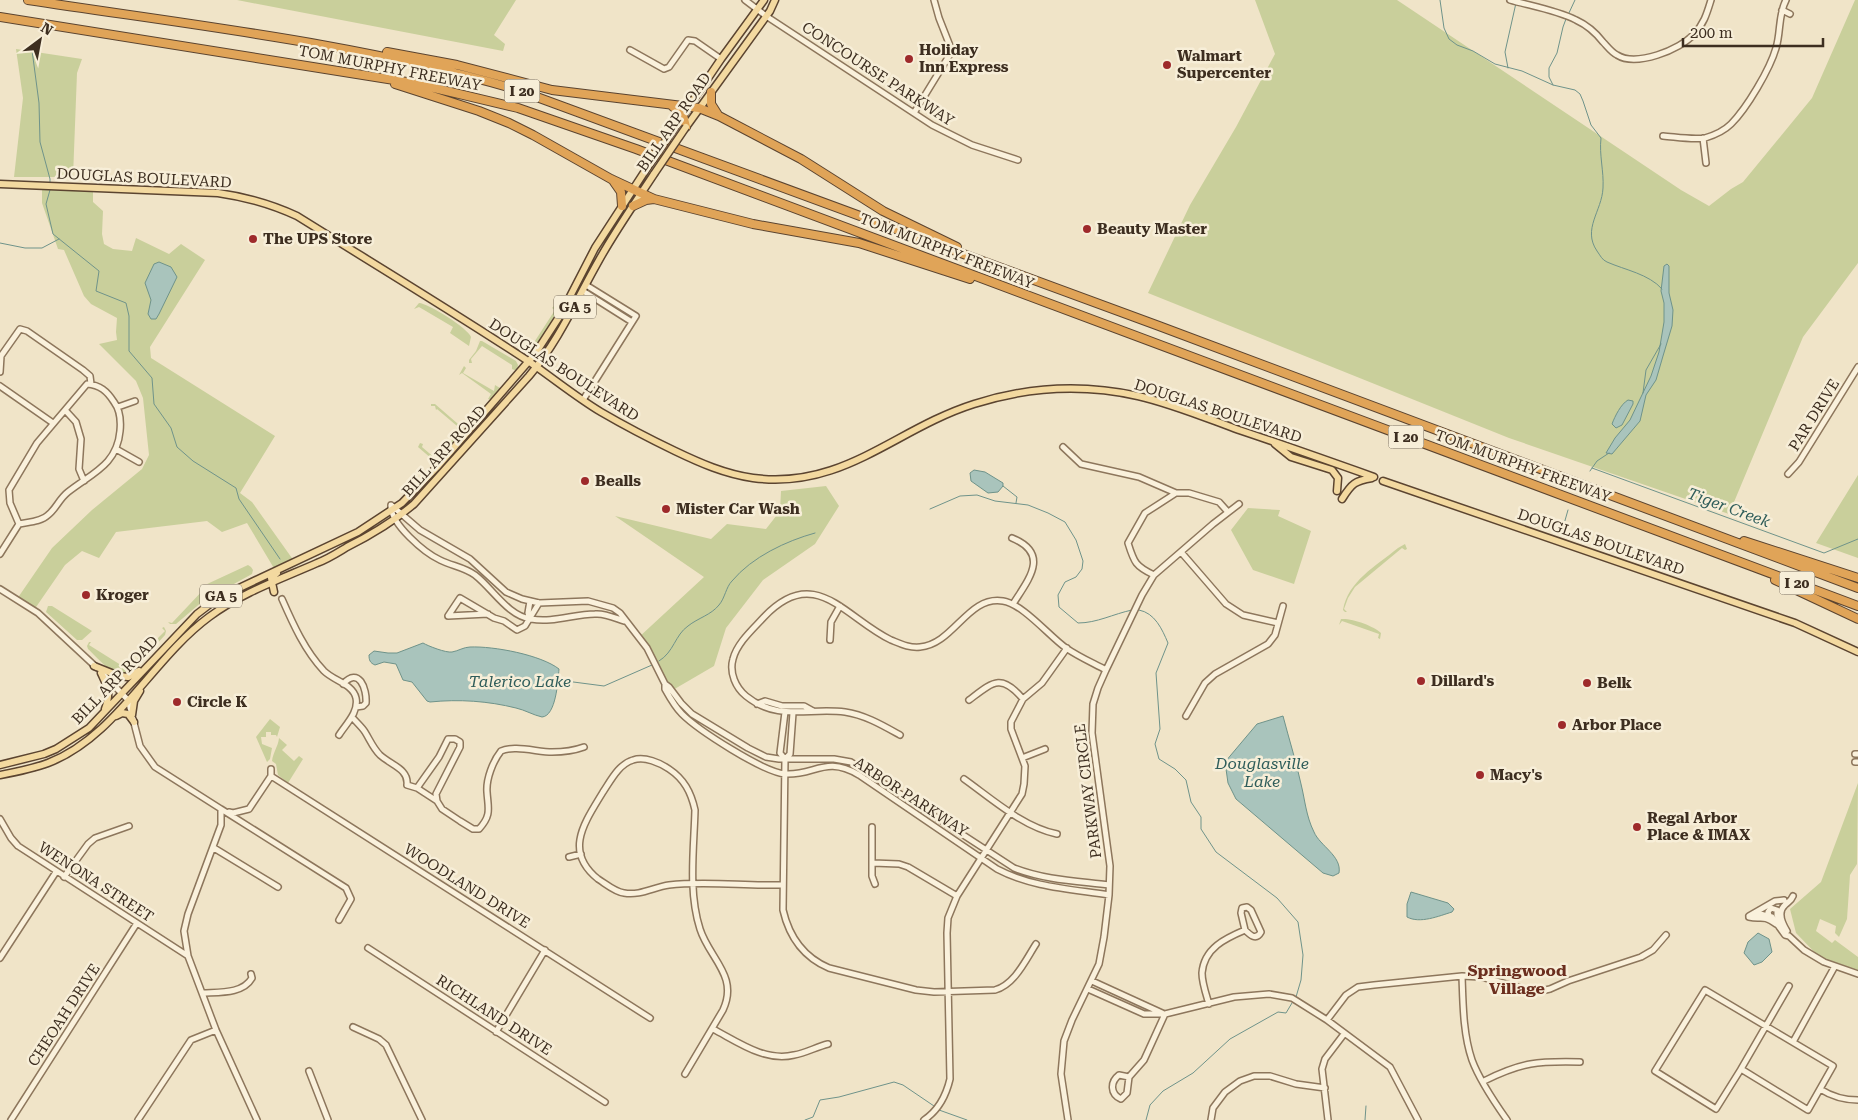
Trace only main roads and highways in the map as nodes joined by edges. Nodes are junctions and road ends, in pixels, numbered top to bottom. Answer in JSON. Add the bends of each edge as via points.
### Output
{"nodes":[{"id":1,"x":28,"y":0,"type":"edge"},
{"id":2,"x":764,"y":0,"type":"edge"},
{"id":3,"x":775,"y":0,"type":"edge"},
{"id":4,"x":0,"y":17,"type":"edge"},
{"id":5,"x":366,"y":52,"type":"junction"},
{"id":6,"x":372,"y":76,"type":"junction"},
{"id":7,"x":711,"y":92,"type":"junction"},
{"id":8,"x":672,"y":106,"type":"junction"},
{"id":9,"x":689,"y":106,"type":"junction"},
{"id":10,"x":699,"y":108,"type":"junction"},
{"id":11,"x":683,"y":115,"type":"junction"},
{"id":12,"x":719,"y":116,"type":"junction"},
{"id":13,"x":686,"y":127,"type":"junction"},
{"id":14,"x":611,"y":179,"type":"junction"},
{"id":15,"x":0,"y":184,"type":"edge"},
{"id":16,"x":632,"y":190,"type":"junction"},
{"id":17,"x":641,"y":193,"type":"junction"},
{"id":18,"x":654,"y":199,"type":"junction"},
{"id":19,"x":622,"y":206,"type":"junction"},
{"id":20,"x":633,"y":206,"type":"junction"},
{"id":21,"x":993,"y":264,"type":"junction"},
{"id":22,"x":1076,"y":314,"type":"junction"},
{"id":23,"x":529,"y":362,"type":"junction"},
{"id":24,"x":537,"y":367,"type":"junction"},
{"id":25,"x":1272,"y":441,"type":"junction"},
{"id":26,"x":1383,"y":481,"type":"road end"},
{"id":27,"x":1337,"y":491,"type":"dead end"},
{"id":28,"x":1342,"y":499,"type":"dead end"},
{"id":29,"x":1646,"y":509,"type":"junction"},
{"id":30,"x":1736,"y":560,"type":"junction"},
{"id":31,"x":288,"y":564,"type":"junction"},
{"id":32,"x":1858,"y":578,"type":"edge"},
{"id":33,"x":271,"y":583,"type":"junction"},
{"id":34,"x":1858,"y":588,"type":"edge"},
{"id":35,"x":274,"y":592,"type":"dead end"},
{"id":36,"x":1858,"y":606,"type":"edge"},
{"id":37,"x":1858,"y":620,"type":"edge"},
{"id":38,"x":1858,"y":652,"type":"edge"},
{"id":39,"x":94,"y":666,"type":"road end"},
{"id":40,"x":145,"y":668,"type":"junction"},
{"id":41,"x":101,"y":672,"type":"road end"},
{"id":42,"x":143,"y":683,"type":"junction"},
{"id":43,"x":103,"y":713,"type":"junction"},
{"id":44,"x":98,"y":732,"type":"junction"},
{"id":45,"x":0,"y":765,"type":"edge"},
{"id":46,"x":0,"y":775,"type":"edge"}],
"edges":[{"from":1,"to":5,"type":"highway","name":"TOM MURPHY FREEWAY","number":"I 20"},
{"from":2,"to":9,"type":"main road","name":"BILL ARP ROAD","number":"GA 5"},
{"from":3,"to":7,"type":"main road","name":"BILL ARP ROAD","number":"GA 5"},
{"from":4,"to":6,"type":"highway","name":"TOM MURPHY FREEWAY","number":"I 20"},
{"from":5,"to":8,"type":"highway","via":[[407,55],[552,90]]},
{"from":5,"to":21,"type":"highway","name":"TOM MURPHY FREEWAY","number":"I 20","via":[[531,94]]},
{"from":6,"to":14,"type":"highway","via":[[495,117]]},
{"from":6,"to":22,"type":"highway","name":"TOM MURPHY FREEWAY","number":"I 20","via":[[437,88],[566,124]]},
{"from":7,"to":10,"type":"main road","name":"BILL ARP ROAD","number":"GA 5"},
{"from":7,"to":12,"type":"highway","via":[[711,104]]},
{"from":8,"to":9,"type":"highway"},
{"from":8,"to":11,"type":"highway"},
{"from":9,"to":10,"type":"highway"},
{"from":9,"to":11,"type":"main road","name":"BILL ARP ROAD","number":"GA 5"},
{"from":10,"to":12,"type":"highway"},
{"from":10,"to":13,"type":"main road","name":"BILL ARP ROAD","number":"GA 5"},
{"from":11,"to":13,"type":"highway"},
{"from":11,"to":16,"type":"main road","name":"BILL ARP ROAD","number":"GA 5","bridge":true},
{"from":12,"to":21,"type":"highway","via":[[801,159],[883,211]]},
{"from":13,"to":17,"type":"main road","name":"BILL ARP ROAD","number":"GA 5","bridge":true},
{"from":14,"to":16,"type":"highway"},
{"from":14,"to":19,"type":"highway","via":[[621,192]]},
{"from":15,"to":23,"type":"main road","name":"DOUGLAS BOULEVARD","via":[[218,193],[261,201],[297,216]]},
{"from":16,"to":17,"type":"highway"},
{"from":16,"to":19,"type":"main road","name":"BILL ARP ROAD","number":"GA 5"},
{"from":17,"to":18,"type":"highway"},
{"from":17,"to":20,"type":"main road","name":"BILL ARP ROAD","number":"GA 5"},
{"from":18,"to":20,"type":"highway"},
{"from":18,"to":22,"type":"highway","via":[[760,226],[859,243]]},
{"from":19,"to":23,"type":"main road","name":"BILL ARP ROAD","number":"GA 5","via":[[595,248],[557,320]]},
{"from":20,"to":24,"type":"main road","name":"BILL ARP ROAD","number":"GA 5","via":[[609,243],[564,327]]},
{"from":21,"to":29,"type":"highway","name":"TOM MURPHY FREEWAY","number":"I 20"},
{"from":22,"to":30,"type":"highway","name":"TOM MURPHY FREEWAY","number":"I 20"},
{"from":23,"to":24,"type":"main road","name":"DOUGLAS BOULEVARD"},
{"from":23,"to":31,"type":"main road","name":"BILL ARP ROAD","number":"GA 5","via":[[436,467],[393,510],[358,532]]},
{"from":24,"to":25,"type":"main road","name":"DOUGLAS BOULEVARD","via":[[618,421],[703,464],[734,474],[771,480],[795,479],[834,470],[864,458],[917,428],[972,405],[1004,396],[1054,389],[1099,390],[1139,396]]},
{"from":24,"to":33,"type":"main road","name":"BILL ARP ROAD","number":"GA 5","via":[[426,492],[399,517],[320,562]]},
{"from":25,"to":27,"type":"main road","via":[[1291,457],[1332,470],[1338,478]]},
{"from":25,"to":28,"type":"main road","name":"DOUGLAS BOULEVARD","via":[[1374,477],[1357,481]]},
{"from":26,"to":38,"type":"main road","name":"DOUGLAS BOULEVARD","via":[[1795,623]]},
{"from":29,"to":32,"type":"highway"},
{"from":29,"to":34,"type":"highway","name":"TOM MURPHY FREEWAY","number":"I 20"},
{"from":30,"to":36,"type":"highway","name":"TOM MURPHY FREEWAY","number":"I 20"},
{"from":30,"to":37,"type":"highway"},
{"from":31,"to":33,"type":"main road","via":[[273,575]]},
{"from":31,"to":40,"type":"main road","name":"BILL ARP ROAD","number":"GA 5","via":[[218,598],[197,614]]},
{"from":33,"to":35,"type":"main road"},
{"from":33,"to":42,"type":"main road","name":"BILL ARP ROAD","number":"GA 5","via":[[210,616]]},
{"from":39,"to":40,"type":"main road","via":[[128,677]]},
{"from":40,"to":43,"type":"main road","name":"BILL ARP ROAD","number":"GA 5"},
{"from":41,"to":43,"type":"main road","via":[[109,697]]},
{"from":42,"to":44,"type":"main road","name":"BILL ARP ROAD","number":"GA 5"},
{"from":42,"to":44,"type":"main road","via":[[134,701],[133,719],[122,713]]},
{"from":43,"to":45,"type":"main road","name":"BILL ARP ROAD","number":"GA 5","via":[[89,728],[64,745],[44,754]]},
{"from":44,"to":46,"type":"main road","name":"BILL ARP ROAD","number":"GA 5","via":[[48,763]]}]}
